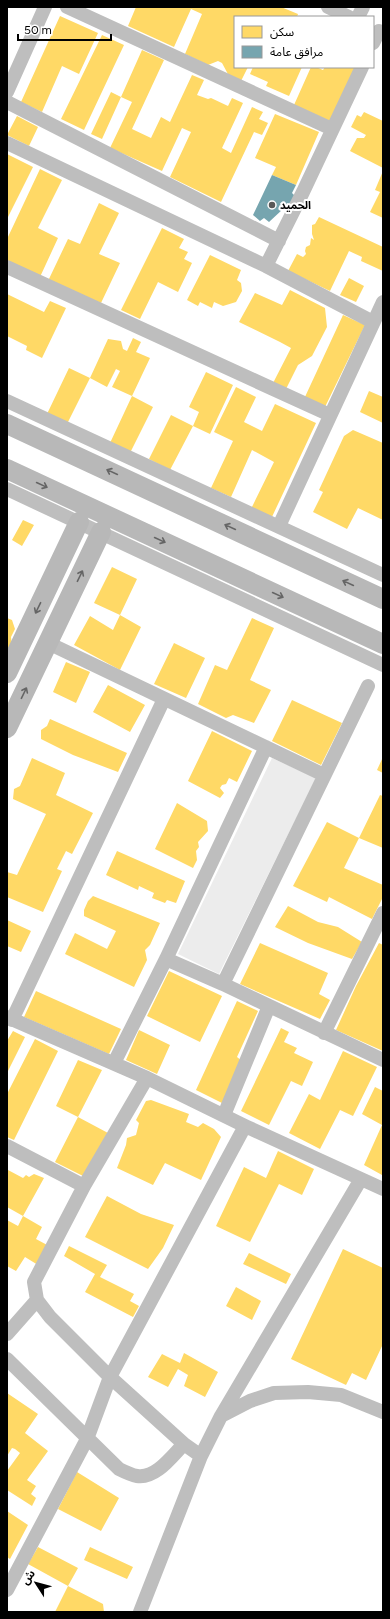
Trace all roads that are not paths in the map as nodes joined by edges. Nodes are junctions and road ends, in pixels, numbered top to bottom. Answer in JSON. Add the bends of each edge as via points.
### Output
{"nodes":[{"id":1,"x":45,"y":7,"type":"edge"},
{"id":2,"x":67,"y":7,"type":"edge"},
{"id":3,"x":328,"y":7,"type":"edge"},
{"id":4,"x":347,"y":16,"type":"edge"},
{"id":5,"x":362,"y":68,"type":"edge"},
{"id":6,"x":7,"y":92,"type":"edge"},
{"id":7,"x":7,"y":102,"type":"edge"},
{"id":8,"x":332,"y":129,"type":"junction"},
{"id":9,"x":7,"y":143,"type":"edge"},
{"id":10,"x":279,"y":240,"type":"junction"},
{"id":11,"x":266,"y":266,"type":"junction"},
{"id":12,"x":7,"y":267,"type":"edge"},
{"id":13,"x":383,"y":302,"type":"edge"},
{"id":14,"x":374,"y":322,"type":"junction"},
{"id":15,"x":7,"y":402,"type":"edge"},
{"id":16,"x":330,"y":415,"type":"junction"},
{"id":17,"x":7,"y":424,"type":"edge"},
{"id":18,"x":7,"y":469,"type":"edge"},
{"id":19,"x":7,"y":489,"type":"edge"},
{"id":20,"x":79,"y":522,"type":"junction"},
{"id":21,"x":280,"y":526,"type":"junction"},
{"id":22,"x":101,"y":532,"type":"junction"},
{"id":23,"x":383,"y":574,"type":"edge"},
{"id":24,"x":383,"y":599,"type":"edge"},
{"id":25,"x":48,"y":643,"type":"junction"},
{"id":26,"x":383,"y":644,"type":"edge"},
{"id":27,"x":383,"y":665,"type":"edge"},
{"id":28,"x":7,"y":673,"type":"edge"},
{"id":29,"x":368,"y":686,"type":"dead end"},
{"id":30,"x":164,"y":699,"type":"junction"},
{"id":31,"x":7,"y":728,"type":"edge"},
{"id":32,"x":266,"y":747,"type":"junction"},
{"id":33,"x":324,"y":775,"type":"junction"},
{"id":34,"x":383,"y":913,"type":"edge"},
{"id":35,"x":166,"y":959,"type":"junction"},
{"id":36,"x":223,"y":984,"type":"junction"},
{"id":37,"x":269,"y":1006,"type":"junction"},
{"id":38,"x":10,"y":1019,"type":"edge"},
{"id":39,"x":324,"y":1033,"type":"junction"},
{"id":40,"x":383,"y":1060,"type":"edge"},
{"id":41,"x":114,"y":1063,"type":"junction"},
{"id":42,"x":147,"y":1078,"type":"junction"},
{"id":43,"x":224,"y":1115,"type":"junction"},
{"id":44,"x":246,"y":1126,"type":"junction"},
{"id":45,"x":7,"y":1146,"type":"edge"},
{"id":46,"x":361,"y":1179,"type":"junction"},
{"id":47,"x":84,"y":1186,"type":"junction"},
{"id":48,"x":383,"y":1189,"type":"edge"},
{"id":49,"x":38,"y":1300,"type":"junction"},
{"id":50,"x":7,"y":1334,"type":"edge"},
{"id":51,"x":7,"y":1359,"type":"edge"},
{"id":52,"x":110,"y":1377,"type":"junction"},
{"id":53,"x":383,"y":1412,"type":"edge"},
{"id":54,"x":221,"y":1416,"type":"junction"},
{"id":55,"x":87,"y":1439,"type":"junction"},
{"id":56,"x":184,"y":1444,"type":"junction"},
{"id":57,"x":201,"y":1456,"type":"junction"},
{"id":58,"x":7,"y":1590,"type":"edge"},
{"id":59,"x":140,"y":1612,"type":"edge"}],
"edges":[{"from":1,"to":6,"type":"street"},
{"from":2,"to":8,"type":"street"},
{"from":3,"to":4,"type":"street"},
{"from":5,"to":8,"type":"street"},
{"from":7,"to":10,"type":"street"},
{"from":8,"to":10,"type":"street"},
{"from":9,"to":11,"type":"street"},
{"from":10,"to":11,"type":"street"},
{"from":11,"to":14,"type":"street"},
{"from":12,"to":16,"type":"street"},
{"from":13,"to":14,"type":"street"},
{"from":14,"to":16,"type":"street"},
{"from":15,"to":21,"type":"street"},
{"from":16,"to":21,"type":"street"},
{"from":24,"to":17,"type":"main road","one_way":true},
{"from":18,"to":26,"type":"main road","one_way":true},
{"from":19,"to":20,"type":"street"},
{"from":20,"to":22,"type":"street"},
{"from":20,"to":28,"type":"main road","one_way":true},
{"from":21,"to":23,"type":"street"},
{"from":25,"to":22,"type":"main road","one_way":true},
{"from":22,"to":27,"type":"street"},
{"from":25,"to":30,"type":"street"},
{"from":31,"to":25,"type":"main road","one_way":true},
{"from":29,"to":33,"type":"street"},
{"from":30,"to":32,"type":"street"},
{"from":30,"to":38,"type":"street"},
{"from":32,"to":33,"type":"street"},
{"from":32,"to":35,"type":"street"},
{"from":33,"to":36,"type":"street"},
{"from":34,"to":39,"type":"street"},
{"from":35,"to":36,"type":"street"},
{"from":35,"to":41,"type":"street"},
{"from":36,"to":37,"type":"street"},
{"from":37,"to":39,"type":"street"},
{"from":37,"to":43,"type":"street"},
{"from":38,"to":41,"type":"street"},
{"from":39,"to":40,"type":"street"},
{"from":41,"to":42,"type":"street"},
{"from":42,"to":43,"type":"street"},
{"from":42,"to":47,"type":"street"},
{"from":43,"to":44,"type":"street"},
{"from":44,"to":46,"type":"street"},
{"from":44,"to":52,"type":"street"},
{"from":45,"to":47,"type":"street"},
{"from":46,"to":48,"type":"street"},
{"from":46,"to":54,"type":"street"},
{"from":47,"to":49,"type":"street","via":[[34,1282]]},
{"from":49,"to":50,"type":"street"},
{"from":49,"to":52,"type":"street","via":[[50,1317]]},
{"from":51,"to":55,"type":"street"},
{"from":52,"to":55,"type":"street"},
{"from":52,"to":56,"type":"street"},
{"from":53,"to":54,"type":"street","via":[[341,1395],[308,1392],[274,1394],[250,1401]]},
{"from":54,"to":57,"type":"street"},
{"from":55,"to":56,"type":"street","via":[[119,1469],[137,1476],[149,1475],[163,1466]]},
{"from":55,"to":58,"type":"street"},
{"from":56,"to":57,"type":"street"},
{"from":57,"to":59,"type":"street"}]}
